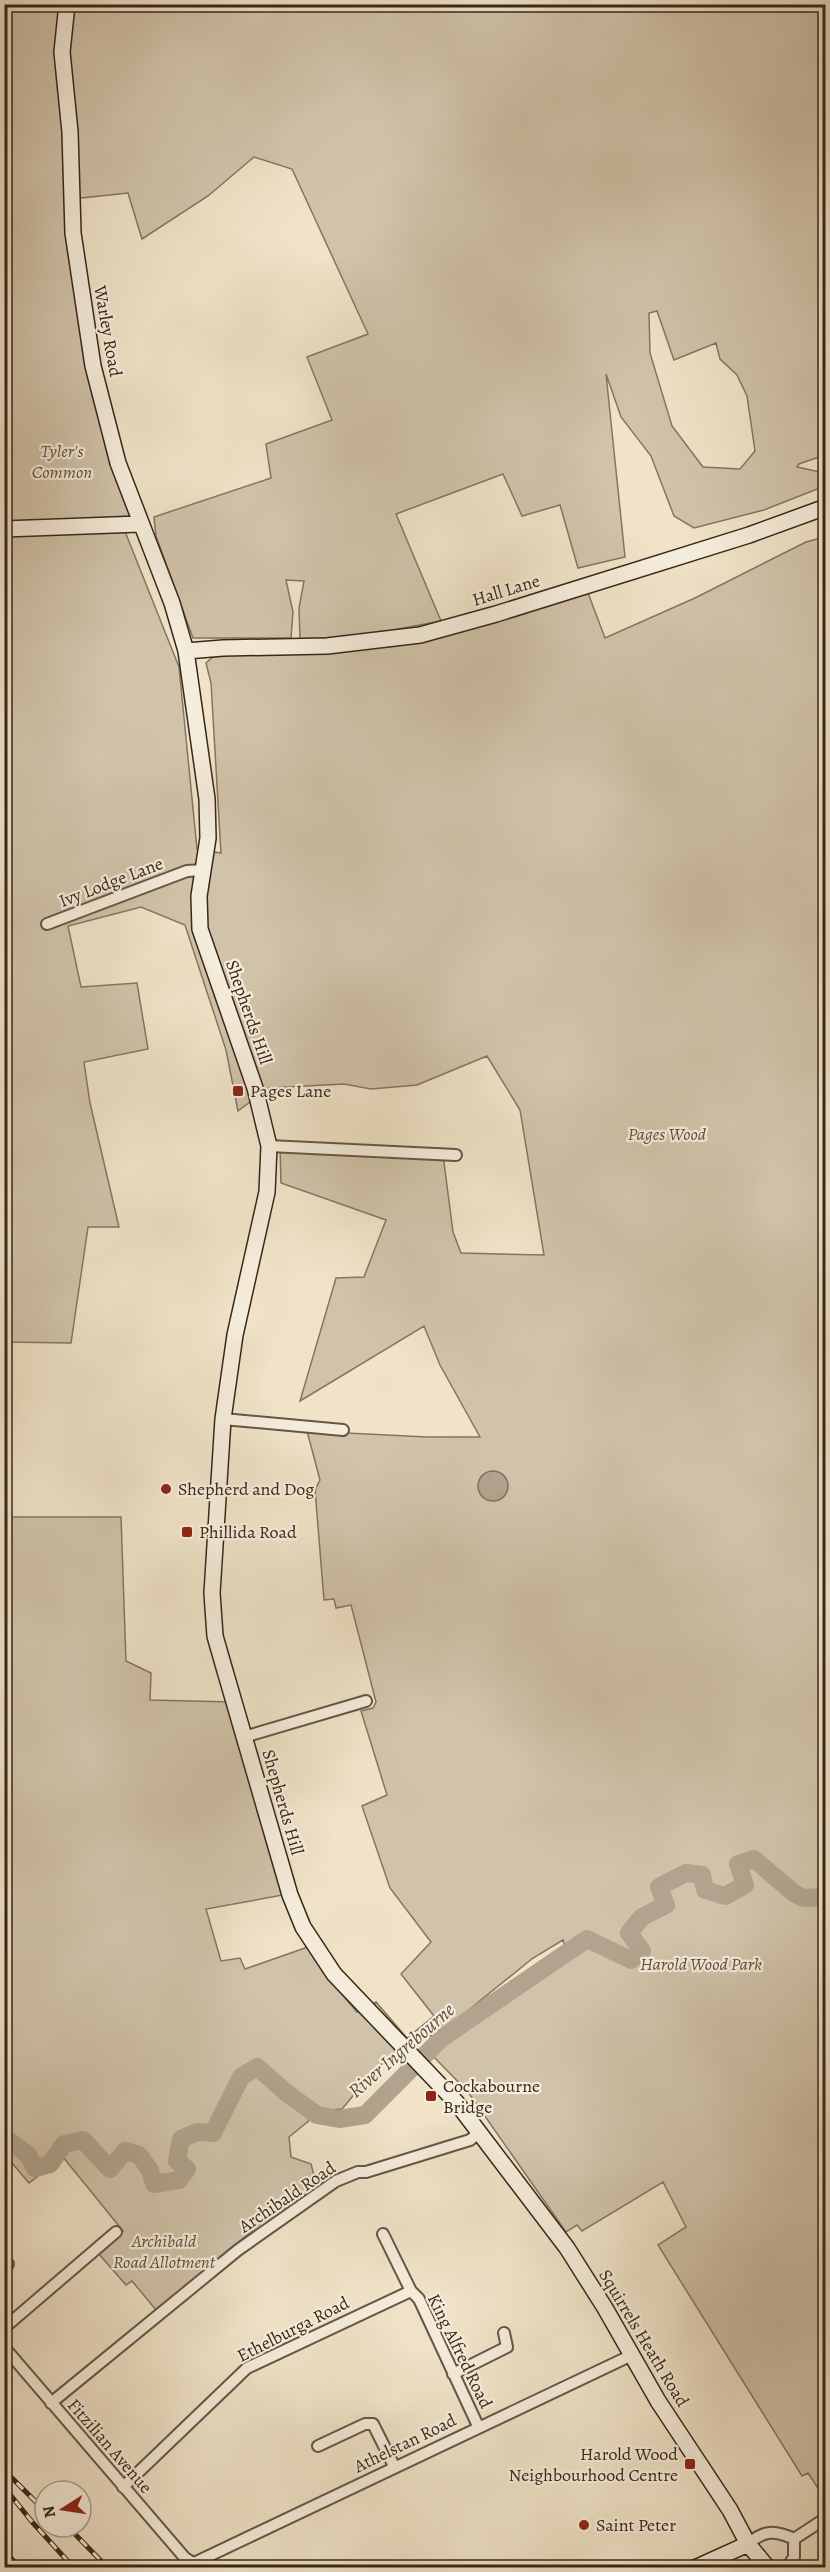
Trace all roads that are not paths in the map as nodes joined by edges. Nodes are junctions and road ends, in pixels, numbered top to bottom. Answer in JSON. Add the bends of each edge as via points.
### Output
{"nodes":[{"id":1,"x":70,"y":7,"type":"edge"},
{"id":2,"x":825,"y":507,"type":"edge"},
{"id":3,"x":140,"y":524,"type":"junction"},
{"id":4,"x":4,"y":529,"type":"edge"},
{"id":5,"x":186,"y":651,"type":"junction"},
{"id":6,"x":203,"y":870,"type":"junction"},
{"id":7,"x":47,"y":924,"type":"dead end"},
{"id":8,"x":268,"y":1146,"type":"junction"},
{"id":9,"x":456,"y":1155,"type":"dead end"},
{"id":10,"x":223,"y":1419,"type":"junction"},
{"id":11,"x":343,"y":1430,"type":"dead end"},
{"id":12,"x":366,"y":1701,"type":"dead end"},
{"id":13,"x":244,"y":1737,"type":"junction"},
{"id":14,"x":480,"y":2132,"type":"junction"},
{"id":15,"x":116,"y":2232,"type":"dead end"},
{"id":16,"x":383,"y":2234,"type":"dead end"},
{"id":17,"x":411,"y":2291,"type":"junction"},
{"id":18,"x":4,"y":2328,"type":"edge"},
{"id":19,"x":504,"y":2333,"type":"dead end"},
{"id":20,"x":4,"y":2347,"type":"edge"},
{"id":21,"x":632,"y":2355,"type":"junction"},
{"id":22,"x":453,"y":2374,"type":"junction"},
{"id":23,"x":51,"y":2403,"type":"junction"},
{"id":24,"x":478,"y":2426,"type":"junction"},
{"id":25,"x":318,"y":2446,"type":"dead end"},
{"id":26,"x":394,"y":2466,"type":"junction"},
{"id":27,"x":123,"y":2487,"type":"junction"},
{"id":28,"x":825,"y":2518,"type":"edge"},
{"id":29,"x":794,"y":2539,"type":"junction"},
{"id":30,"x":748,"y":2544,"type":"junction"},
{"id":31,"x":4,"y":2560,"type":"edge"},
{"id":32,"x":197,"y":2565,"type":"edge"},
{"id":33,"x":11,"y":2568,"type":"edge"},
{"id":34,"x":695,"y":2568,"type":"edge"},
{"id":35,"x":768,"y":2568,"type":"edge"},
{"id":36,"x":787,"y":2568,"type":"edge"}],
"edges":[{"from":1,"to":3,"type":"street","name":"Warley Road","via":[[62,52],[79,278],[106,422]]},
{"from":2,"to":5,"type":"street","name":"Hall Lane","via":[[739,538],[420,635],[327,646]]},
{"from":3,"to":4,"type":"street"},
{"from":3,"to":5,"type":"street","name":"Warley Road"},
{"from":5,"to":6,"type":"street","name":"Shepherds Hill","via":[[207,799],[208,838]]},
{"from":6,"to":7,"type":"street","name":"Ivy Lodge Lane","via":[[187,871]]},
{"from":6,"to":8,"type":"street","name":"Shepherds Hill","via":[[198,902],[200,929],[255,1088]]},
{"from":8,"to":9,"type":"street"},
{"from":8,"to":10,"type":"street","name":"Shepherds Hill","via":[[267,1192],[235,1335]]},
{"from":10,"to":11,"type":"street"},
{"from":10,"to":13,"type":"street","name":"Shepherds Hill","via":[[212,1614]]},
{"from":12,"to":13,"type":"street"},
{"from":13,"to":14,"type":"street","name":"Shepherds Hill","via":[[303,1927],[334,1974]]},
{"from":14,"to":21,"type":"street","name":"Squirrels Heath Road","via":[[567,2248]]},
{"from":14,"to":23,"type":"street","name":"Archibald Road","via":[[470,2140],[336,2181],[238,2250]]},
{"from":15,"to":18,"type":"street"},
{"from":16,"to":17,"type":"street","name":"King Alfred Road"},
{"from":17,"to":22,"type":"street","name":"King Alfred Road","via":[[419,2299]]},
{"from":17,"to":27,"type":"street","name":"Ethelburga Road","via":[[247,2368]]},
{"from":19,"to":22,"type":"street","via":[[507,2347]]},
{"from":20,"to":23,"type":"street","name":"Fitzilian Avenue"},
{"from":21,"to":24,"type":"street","name":"Athelstan Road"},
{"from":21,"to":30,"type":"street","name":"Squirrels Heath Road"},
{"from":22,"to":24,"type":"street","name":"King Alfred Road"},
{"from":23,"to":27,"type":"street","name":"Fitzilian Avenue"},
{"from":24,"to":26,"type":"street","name":"Athelstan Road"},
{"from":25,"to":26,"type":"street","via":[[373,2424]]},
{"from":26,"to":32,"type":"street","name":"Athelstan Road"},
{"from":27,"to":32,"type":"street","name":"Fitzilian Avenue","via":[[185,2558]]},
{"from":28,"to":29,"type":"street"},
{"from":29,"to":30,"type":"street","via":[[775,2532],[756,2537]]},
{"from":29,"to":36,"type":"street","via":[[794,2557]]},
{"from":30,"to":34,"type":"street"},
{"from":30,"to":35,"type":"street","name":"Squirrels Heath Road"},
{"from":31,"to":33,"type":"street"}]}
